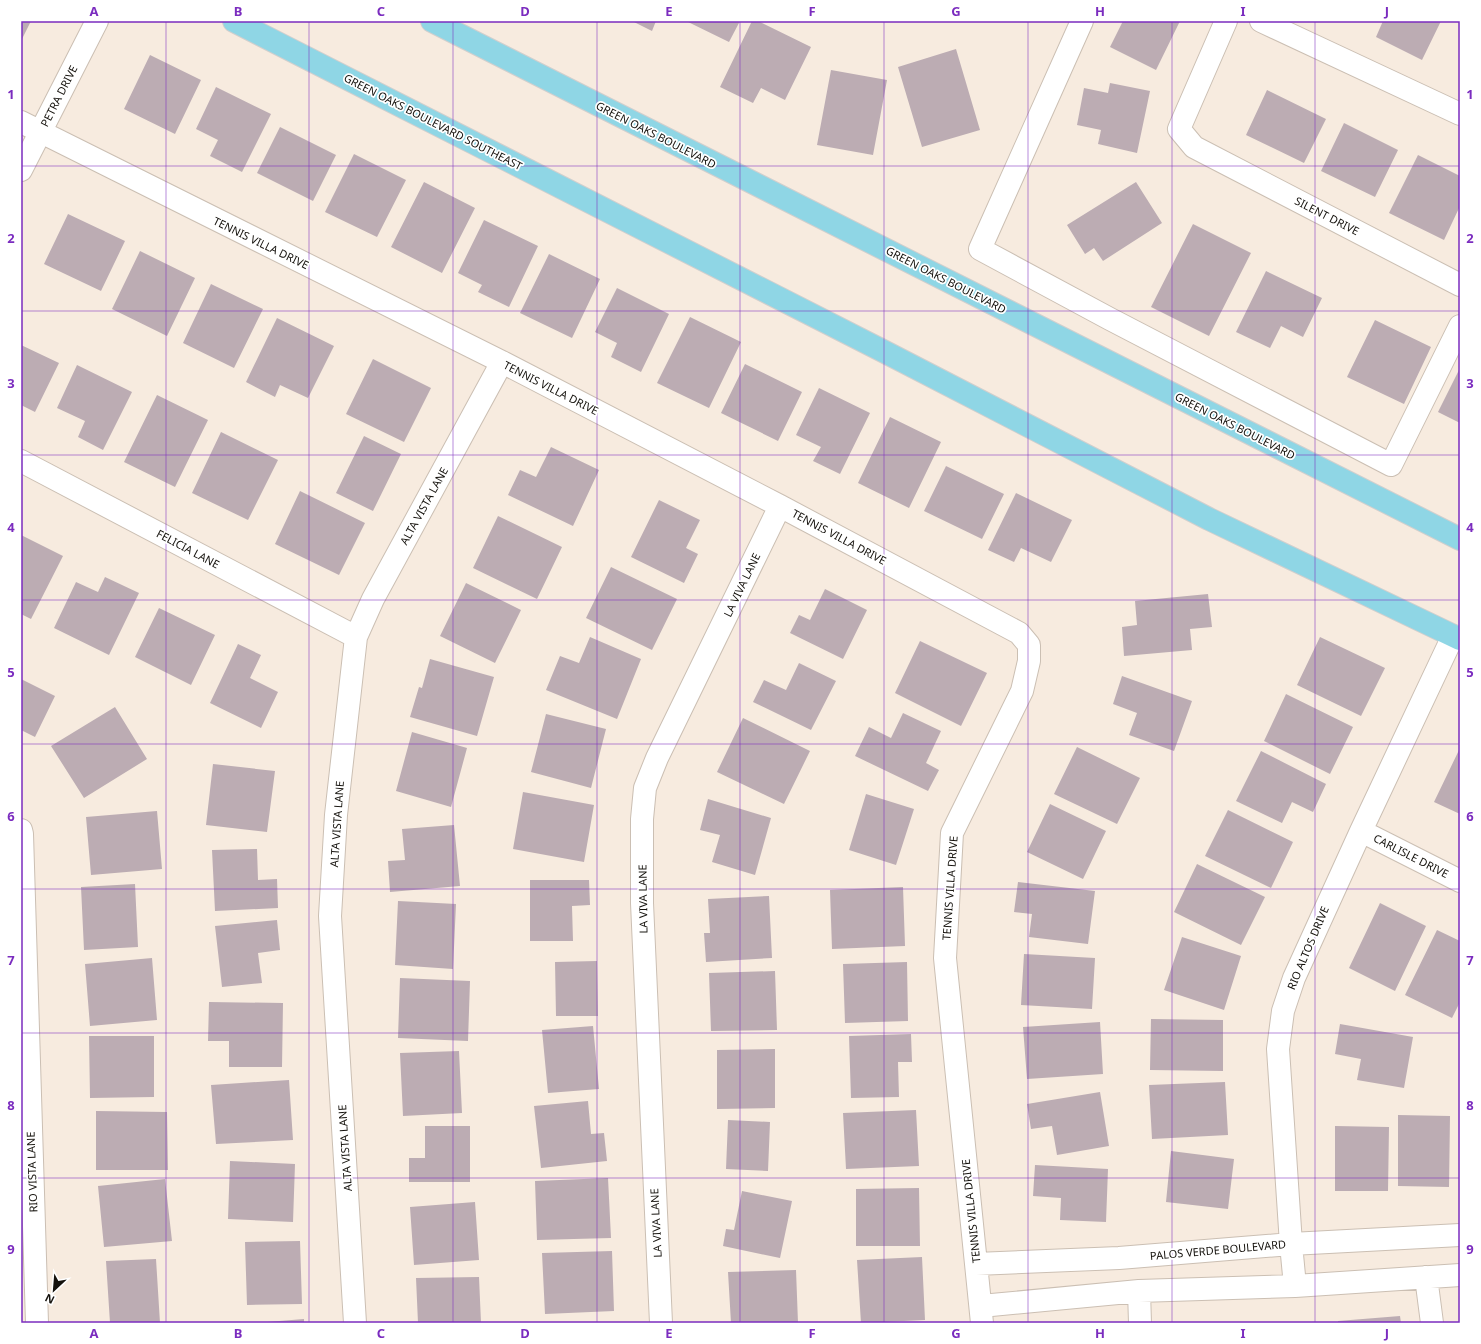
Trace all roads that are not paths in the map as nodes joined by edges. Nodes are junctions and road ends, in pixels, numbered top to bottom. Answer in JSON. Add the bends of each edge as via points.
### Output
{"nodes":[{"id":1,"x":97,"y":21,"type":"edge"},
{"id":2,"x":234,"y":21,"type":"edge"},
{"id":3,"x":432,"y":21,"type":"edge"},
{"id":4,"x":1082,"y":21,"type":"edge"},
{"id":5,"x":1226,"y":21,"type":"edge"},
{"id":6,"x":1261,"y":21,"type":"edge"},
{"id":7,"x":1460,"y":114,"type":"edge"},
{"id":8,"x":21,"y":122,"type":"edge"},
{"id":9,"x":40,"y":132,"type":"junction"},
{"id":10,"x":21,"y":170,"type":"edge"},
{"id":11,"x":1460,"y":285,"type":"edge"},
{"id":12,"x":1460,"y":326,"type":"edge"},
{"id":13,"x":502,"y":362,"type":"junction"},
{"id":14,"x":21,"y":461,"type":"edge"},
{"id":15,"x":780,"y":506,"type":"junction"},
{"id":16,"x":1460,"y":539,"type":"edge"},
{"id":17,"x":356,"y":637,"type":"junction"},
{"id":18,"x":1457,"y":638,"type":"edge"},
{"id":19,"x":21,"y":830,"type":"edge"},
{"id":20,"x":1361,"y":831,"type":"junction"},
{"id":21,"x":1460,"y":881,"type":"edge"},
{"id":22,"x":1460,"y":1235,"type":"edge"},
{"id":23,"x":1291,"y":1244,"type":"junction"},
{"id":24,"x":976,"y":1264,"type":"junction"},
{"id":25,"x":1460,"y":1275,"type":"edge"},
{"id":26,"x":1426,"y":1277,"type":"junction"},
{"id":27,"x":1295,"y":1286,"type":"junction"},
{"id":28,"x":1139,"y":1291,"type":"junction"},
{"id":29,"x":982,"y":1315,"type":"edge"},
{"id":30,"x":37,"y":1323,"type":"edge"},
{"id":31,"x":355,"y":1323,"type":"edge"},
{"id":32,"x":661,"y":1323,"type":"edge"},
{"id":33,"x":1140,"y":1323,"type":"edge"},
{"id":34,"x":1432,"y":1323,"type":"edge"}],
"edges":[{"from":1,"to":9,"type":"street","name":"PETRA DRIVE"},
{"from":2,"to":18,"type":"main road","name":"GREEN OAKS BOULEVARD SOUTHEAST","via":[[1209,519]]},
{"from":3,"to":16,"type":"main road","name":"GREEN OAKS BOULEVARD"},
{"from":4,"to":12,"type":"street","via":[[980,249],[1391,465]]},
{"from":5,"to":11,"type":"street","name":"SILENT DRIVE","via":[[1179,129],[1194,147]]},
{"from":6,"to":7,"type":"street"},
{"from":8,"to":9,"type":"street","name":"TENNIS VILLA DRIVE"},
{"from":9,"to":10,"type":"street","name":"PETRA DRIVE"},
{"from":9,"to":13,"type":"street","name":"TENNIS VILLA DRIVE"},
{"from":13,"to":15,"type":"street","name":"TENNIS VILLA DRIVE"},
{"from":13,"to":17,"type":"street","name":"ALTA VISTA LANE","via":[[373,599]]},
{"from":14,"to":17,"type":"street","name":"FELICIA LANE"},
{"from":15,"to":24,"type":"street","name":"TENNIS VILLA DRIVE","via":[[1020,633],[1029,645],[1029,661],[1022,691],[952,833],[946,958]]},
{"from":15,"to":32,"type":"street","name":"LA VIVA LANE","via":[[657,758],[645,788],[642,819],[642,903]]},
{"from":17,"to":31,"type":"street","name":"ALTA VISTA LANE","via":[[336,815],[330,916]]},
{"from":18,"to":20,"type":"street","name":"RIO ALTOS DRIVE"},
{"from":19,"to":30,"type":"street","name":"RIO VISTA LANE"},
{"from":20,"to":21,"type":"street","name":"CARLISLE DRIVE"},
{"from":20,"to":23,"type":"street","name":"RIO ALTOS DRIVE","via":[[1294,978],[1283,1011],[1278,1049]]},
{"from":22,"to":23,"type":"street","name":"PALOS VERDE BOULEVARD"},
{"from":23,"to":24,"type":"street","name":"PALOS VERDE BOULEVARD","via":[[1119,1258]]},
{"from":23,"to":27,"type":"street","name":"RIO ALTOS DRIVE"},
{"from":24,"to":29,"type":"street","name":"TENNIS VILLA DRIVE"},
{"from":25,"to":26,"type":"street"},
{"from":26,"to":27,"type":"street"},
{"from":26,"to":34,"type":"street"},
{"from":27,"to":28,"type":"street"},
{"from":28,"to":29,"type":"street"},
{"from":28,"to":33,"type":"street"}]}
